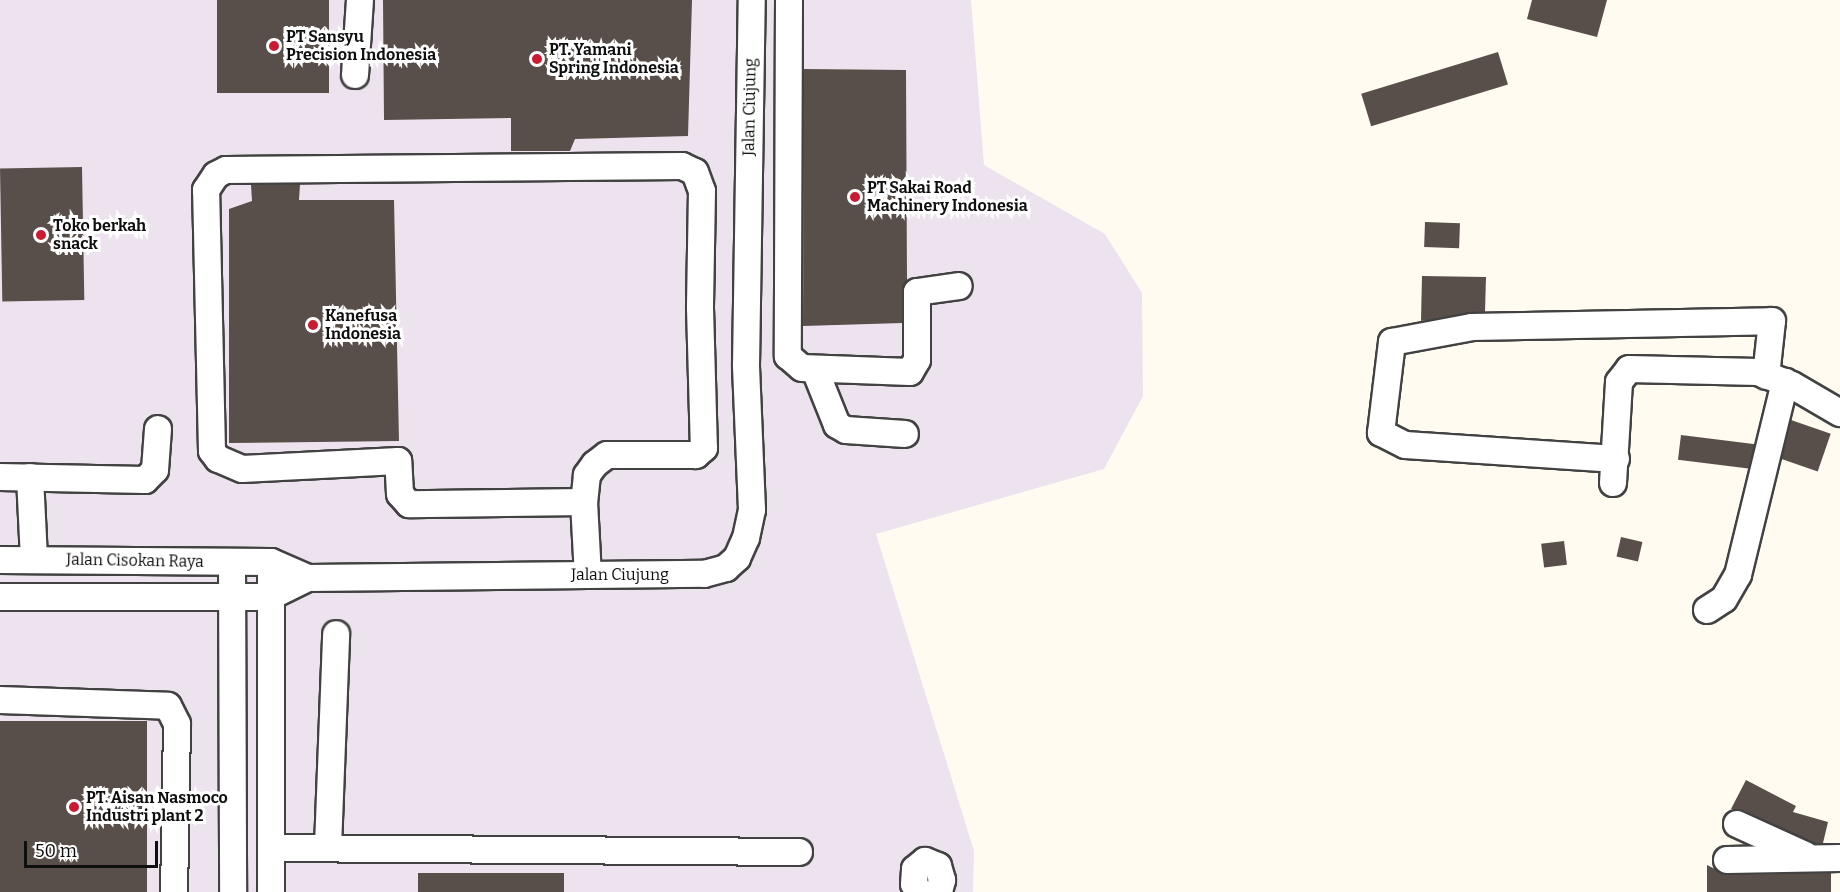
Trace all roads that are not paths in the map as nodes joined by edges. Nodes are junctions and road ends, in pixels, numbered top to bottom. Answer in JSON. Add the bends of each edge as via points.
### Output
{"nodes":[{"id":1,"x":360,"y":0,"type":"edge"},
{"id":2,"x":752,"y":0,"type":"edge"},
{"id":3,"x":789,"y":0,"type":"edge"},
{"id":4,"x":355,"y":75,"type":"dead end"},
{"id":5,"x":959,"y":286,"type":"dead end"},
{"id":6,"x":815,"y":370,"type":"junction"},
{"id":7,"x":1776,"y":379,"type":"junction"},
{"id":8,"x":1840,"y":413,"type":"edge"},
{"id":9,"x":158,"y":429,"type":"dead end"},
{"id":10,"x":905,"y":434,"type":"dead end"},
{"id":11,"x":0,"y":477,"type":"edge"},
{"id":12,"x":30,"y":477,"type":"junction"},
{"id":13,"x":584,"y":502,"type":"junction"},
{"id":14,"x":0,"y":560,"type":"edge"},
{"id":15,"x":34,"y":560,"type":"junction"},
{"id":16,"x":232,"y":562,"type":"junction"},
{"id":17,"x":271,"y":562,"type":"junction"},
{"id":18,"x":588,"y":575,"type":"junction"},
{"id":19,"x":308,"y":578,"type":"junction"},
{"id":20,"x":0,"y":597,"type":"edge"},
{"id":21,"x":270,"y":597,"type":"junction"},
{"id":22,"x":233,"y":599,"type":"junction"},
{"id":23,"x":1707,"y":610,"type":"dead end"},
{"id":24,"x":336,"y":634,"type":"dead end"},
{"id":25,"x":0,"y":699,"type":"edge"},
{"id":26,"x":1737,"y":824,"type":"dead end"},
{"id":27,"x":328,"y":847,"type":"junction"},
{"id":28,"x":271,"y":848,"type":"junction"},
{"id":29,"x":799,"y":852,"type":"dead end"},
{"id":30,"x":1814,"y":858,"type":"junction"},
{"id":31,"x":1840,"y":858,"type":"edge"},
{"id":32,"x":1727,"y":860,"type":"dead end"},
{"id":33,"x":174,"y":892,"type":"edge"},
{"id":34,"x":233,"y":892,"type":"edge"},
{"id":35,"x":271,"y":892,"type":"edge"},
{"id":36,"x":919,"y":892,"type":"edge"},
{"id":37,"x":939,"y":892,"type":"edge"}],
"edges":[{"from":1,"to":4,"type":"street"},
{"from":2,"to":18,"type":"street","name":"Jalan Ciujung","via":[[746,365],[752,510],[747,538],[737,558],[726,568],[704,574]]},
{"from":3,"to":6,"type":"street","via":[[787,343],[793,364]]},
{"from":5,"to":6,"type":"street","via":[[917,292],[917,360],[910,372]]},
{"from":6,"to":10,"type":"street","via":[[837,425],[846,430]]},
{"from":7,"to":7,"type":"street","via":[[1624,370],[1619,382],[1614,471],[1405,445],[1381,434],[1392,342],[1472,327],[1772,321]]},
{"from":7,"to":8,"type":"street"},
{"from":7,"to":23,"type":"street","via":[[1738,575],[1724,599]]},
{"from":9,"to":12,"type":"street","via":[[155,470],[145,480]]},
{"from":11,"to":12,"type":"street"},
{"from":12,"to":15,"type":"street"},
{"from":13,"to":13,"type":"street","via":[[409,504],[400,494],[398,461],[242,469],[218,459],[212,451],[206,190],[216,175],[226,170],[682,166],[695,172],[702,191],[704,448],[696,455],[607,455],[587,475]]},
{"from":13,"to":18,"type":"street"},
{"from":14,"to":15,"type":"street","name":"Jalan Cisokan Raya"},
{"from":15,"to":16,"type":"street","name":"Jalan Cisokan Raya"},
{"from":16,"to":17,"type":"street","name":"Jalan Cisokan Raya"},
{"from":16,"to":22,"type":"street"},
{"from":17,"to":19,"type":"street","name":"Jalan Ciujung"},
{"from":17,"to":21,"type":"street"},
{"from":18,"to":19,"type":"street","name":"Jalan Ciujung"},
{"from":19,"to":21,"type":"street"},
{"from":20,"to":22,"type":"street"},
{"from":21,"to":22,"type":"street"},
{"from":21,"to":28,"type":"street"},
{"from":22,"to":34,"type":"street"},
{"from":24,"to":27,"type":"street"},
{"from":25,"to":33,"type":"street","via":[[168,706],[177,724]]},
{"from":26,"to":30,"type":"street"},
{"from":27,"to":28,"type":"street"},
{"from":27,"to":29,"type":"street"},
{"from":28,"to":35,"type":"street"},
{"from":30,"to":31,"type":"street"},
{"from":30,"to":32,"type":"street"},
{"from":36,"to":37,"type":"street","via":[[914,884],[915,869],[925,861],[938,866],[942,880]]}]}
